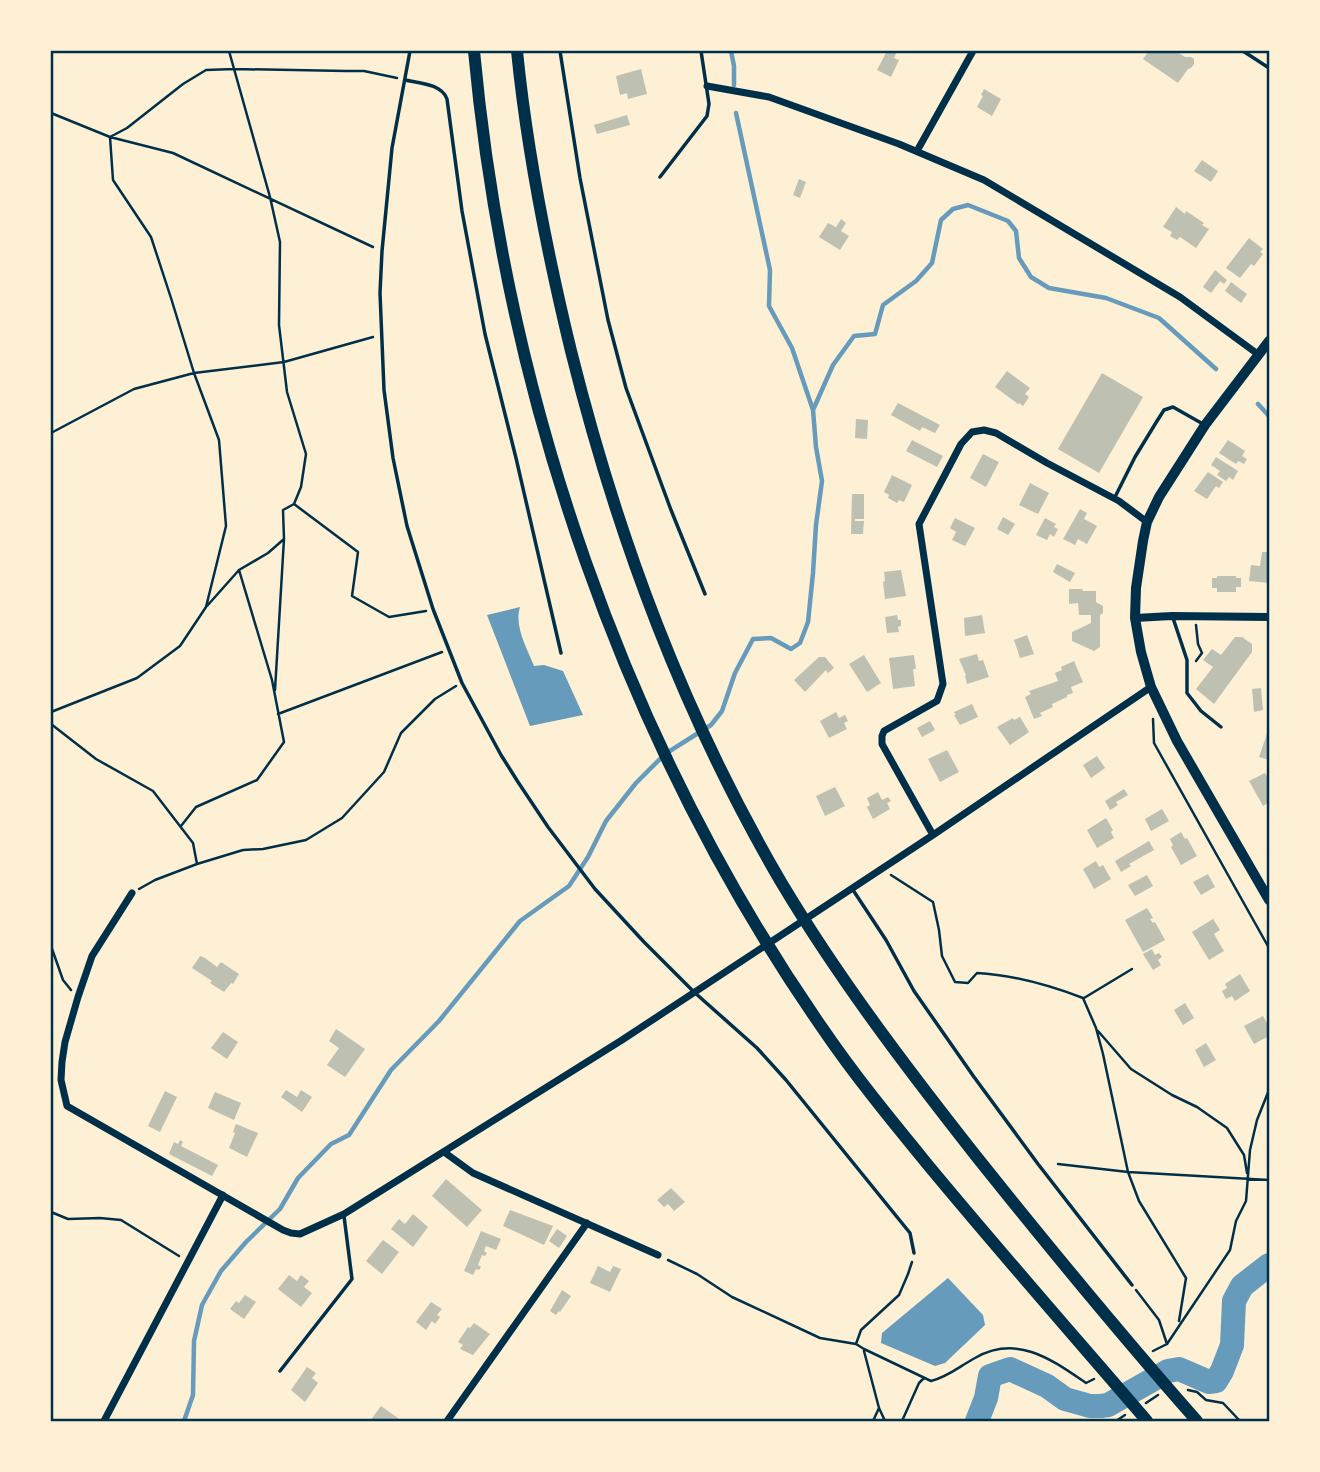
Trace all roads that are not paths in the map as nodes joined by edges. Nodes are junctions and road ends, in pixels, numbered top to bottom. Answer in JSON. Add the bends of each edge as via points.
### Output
{"nodes":[{"id":1,"x":410,"y":51,"type":"edge"},
{"id":2,"x":474,"y":51,"type":"edge"},
{"id":3,"x":517,"y":51,"type":"edge"},
{"id":4,"x":560,"y":51,"type":"edge"},
{"id":5,"x":701,"y":51,"type":"edge"},
{"id":6,"x":973,"y":51,"type":"edge"},
{"id":7,"x":1243,"y":51,"type":"edge"},
{"id":8,"x":1269,"y":68,"type":"edge"},
{"id":9,"x":405,"y":80,"type":"junction"},
{"id":10,"x":707,"y":86,"type":"junction"},
{"id":11,"x":917,"y":151,"type":"junction"},
{"id":12,"x":660,"y":177,"type":"dead end"},
{"id":13,"x":1269,"y":341,"type":"edge"},
{"id":14,"x":1259,"y":355,"type":"junction"},
{"id":15,"x":1205,"y":425,"type":"junction"},
{"id":16,"x":1113,"y":499,"type":"junction"},
{"id":17,"x":1147,"y":522,"type":"junction"},
{"id":18,"x":705,"y":594,"type":"dead end"},
{"id":19,"x":1172,"y":616,"type":"junction"},
{"id":20,"x":1269,"y":617,"type":"edge"},
{"id":21,"x":1135,"y":618,"type":"junction"},
{"id":22,"x":561,"y":653,"type":"dead end"},
{"id":23,"x":1151,"y":687,"type":"junction"},
{"id":24,"x":1222,"y":727,"type":"dead end"},
{"id":25,"x":933,"y":835,"type":"junction"},
{"id":26,"x":852,"y":888,"type":"junction"},
{"id":27,"x":132,"y":893,"type":"road end"},
{"id":28,"x":1269,"y":900,"type":"edge"},
{"id":29,"x":694,"y":992,"type":"junction"},
{"id":30,"x":444,"y":1152,"type":"junction"},
{"id":31,"x":222,"y":1195,"type":"junction"},
{"id":32,"x":344,"y":1214,"type":"junction"},
{"id":33,"x":587,"y":1223,"type":"junction"},
{"id":34,"x":914,"y":1253,"type":"road end"},
{"id":35,"x":658,"y":1255,"type":"road end"},
{"id":36,"x":1132,"y":1285,"type":"road end"},
{"id":37,"x":280,"y":1371,"type":"dead end"},
{"id":38,"x":104,"y":1421,"type":"edge"},
{"id":39,"x":447,"y":1421,"type":"edge"},
{"id":40,"x":1147,"y":1421,"type":"edge"},
{"id":41,"x":1197,"y":1421,"type":"edge"}],
"edges":[{"from":1,"to":9,"type":"lane"},
{"from":2,"to":40,"type":"highway","via":[[502,250],[537,401],[587,568],[645,712],[691,809],[792,983],[877,1103],[998,1251]]},
{"from":3,"to":41,"type":"highway","via":[[546,247],[606,482],[668,655],[727,781],[782,883],[876,1027],[1035,1230]]},
{"from":4,"to":18,"type":"lane","via":[[580,178],[626,388]]},
{"from":5,"to":10,"type":"lane"},
{"from":6,"to":11,"type":"street"},
{"from":7,"to":8,"type":"lane"},
{"from":9,"to":22,"type":"lane","via":[[438,88],[447,99],[485,334]]},
{"from":9,"to":29,"type":"lane","via":[[392,148],[382,251],[381,335],[393,458],[433,609],[462,683],[538,813],[595,889]]},
{"from":10,"to":11,"type":"street","via":[[769,97]]},
{"from":10,"to":12,"type":"lane","via":[[707,116]]},
{"from":11,"to":14,"type":"street","via":[[984,180],[1124,263]]},
{"from":13,"to":14,"type":"main road"},
{"from":14,"to":15,"type":"main road"},
{"from":15,"to":16,"type":"lane","via":[[1173,407],[1164,410]]},
{"from":15,"to":17,"type":"main road"},
{"from":16,"to":17,"type":"street"},
{"from":16,"to":25,"type":"street","via":[[996,433],[972,432],[961,444],[919,524],[943,684],[937,701],[882,736]]},
{"from":17,"to":21,"type":"main road"},
{"from":19,"to":20,"type":"street"},
{"from":19,"to":21,"type":"street"},
{"from":19,"to":24,"type":"lane","via":[[1187,660],[1187,693],[1201,712]]},
{"from":21,"to":23,"type":"main road"},
{"from":23,"to":25,"type":"street"},
{"from":23,"to":28,"type":"main road"},
{"from":25,"to":26,"type":"street"},
{"from":26,"to":29,"type":"street"},
{"from":26,"to":36,"type":"lane","via":[[950,1043]]},
{"from":27,"to":31,"type":"street","via":[[92,956],[78,997],[62,1062],[67,1107]]},
{"from":29,"to":30,"type":"street"},
{"from":29,"to":34,"type":"lane","via":[[786,1080],[910,1233]]},
{"from":30,"to":32,"type":"street"},
{"from":30,"to":33,"type":"street","via":[[474,1173]]},
{"from":31,"to":32,"type":"street","via":[[291,1233],[300,1234]]},
{"from":31,"to":38,"type":"street"},
{"from":32,"to":37,"type":"lane","via":[[352,1279]]},
{"from":33,"to":35,"type":"street"},
{"from":33,"to":39,"type":"street"}]}
